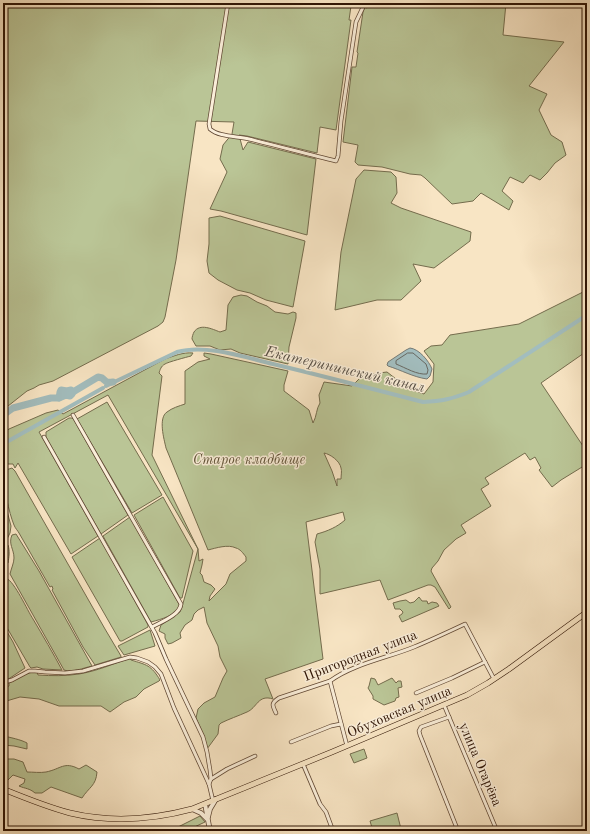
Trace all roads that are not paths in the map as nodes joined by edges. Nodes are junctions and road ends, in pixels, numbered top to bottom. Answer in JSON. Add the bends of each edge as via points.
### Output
{"nodes":[{"id":1,"x":228,"y":3,"type":"edge"},
{"id":2,"x":365,"y":3,"type":"edge"},
{"id":3,"x":73,"y":415,"type":"dead end"},
{"id":4,"x":44,"y":437,"type":"dead end"},
{"id":5,"x":587,"y":612,"type":"edge"},
{"id":6,"x":152,"y":627,"type":"junction"},
{"id":7,"x":485,"y":662,"type":"junction"},
{"id":8,"x":494,"y":679,"type":"junction"},
{"id":9,"x":330,"y":681,"type":"junction"},
{"id":10,"x":5,"y":682,"type":"dead end"},
{"id":11,"x":416,"y":693,"type":"dead end"},
{"id":12,"x":444,"y":705,"type":"junction"},
{"id":13,"x":276,"y":714,"type":"dead end"},
{"id":14,"x":449,"y":717,"type":"junction"},
{"id":15,"x":341,"y":724,"type":"junction"},
{"id":16,"x":291,"y":742,"type":"dead end"},
{"id":17,"x":347,"y":746,"type":"junction"},
{"id":18,"x":255,"y":756,"type":"dead end"},
{"id":19,"x":303,"y":764,"type":"junction"},
{"id":20,"x":211,"y":779,"type":"junction"},
{"id":21,"x":209,"y":784,"type":"junction"},
{"id":22,"x":3,"y":789,"type":"edge"},
{"id":23,"x":214,"y":800,"type":"junction"},
{"id":24,"x":205,"y":804,"type":"junction"},
{"id":25,"x":192,"y":808,"type":"junction"},
{"id":26,"x":208,"y":819,"type":"junction"},
{"id":27,"x":210,"y":831,"type":"edge"},
{"id":28,"x":333,"y":831,"type":"edge"},
{"id":29,"x":458,"y":831,"type":"edge"},
{"id":30,"x":497,"y":831,"type":"edge"}],
"edges":[{"from":1,"to":2,"type":"street","via":[[210,129],[218,134],[247,138],[336,161],[356,22]]},
{"from":3,"to":6,"type":"street","via":[[181,604],[179,611]]},
{"from":4,"to":6,"type":"street"},
{"from":5,"to":8,"type":"main road","name":"Обуховская улица"},
{"from":6,"to":20,"type":"street","via":[[203,737]]},
{"from":7,"to":8,"type":"street"},
{"from":7,"to":9,"type":"street","name":"Пригородная улица","via":[[465,624],[413,647],[347,671]]},
{"from":7,"to":11,"type":"street"},
{"from":8,"to":12,"type":"main road","name":"Обуховская улица"},
{"from":9,"to":13,"type":"street","name":"Пригородная улица","via":[[276,700],[273,704]]},
{"from":9,"to":15,"type":"street"},
{"from":10,"to":21,"type":"street","via":[[29,671],[83,672],[130,657],[148,662],[161,674]]},
{"from":12,"to":14,"type":"street","name":"улица Огарёва"},
{"from":12,"to":17,"type":"main road","name":"Обуховская улица"},
{"from":14,"to":29,"type":"street","via":[[421,727],[419,731]]},
{"from":14,"to":30,"type":"street","name":"улица Огарёва"},
{"from":15,"to":16,"type":"street"},
{"from":15,"to":17,"type":"street"},
{"from":17,"to":19,"type":"main road","name":"Обуховская улица"},
{"from":18,"to":20,"type":"street"},
{"from":19,"to":23,"type":"main road","name":"Обуховская улица"},
{"from":19,"to":28,"type":"street"},
{"from":20,"to":21,"type":"street"},
{"from":21,"to":23,"type":"street"},
{"from":22,"to":25,"type":"main road","name":"Обуховская улица","via":[[82,816],[122,820],[154,818]]},
{"from":23,"to":24,"type":"main road","name":"Обуховская улица"},
{"from":23,"to":26,"type":"street"},
{"from":24,"to":25,"type":"main road","name":"Обуховская улица"},
{"from":24,"to":26,"type":"street"},
{"from":25,"to":26,"type":"street"},
{"from":26,"to":27,"type":"street"}]}
